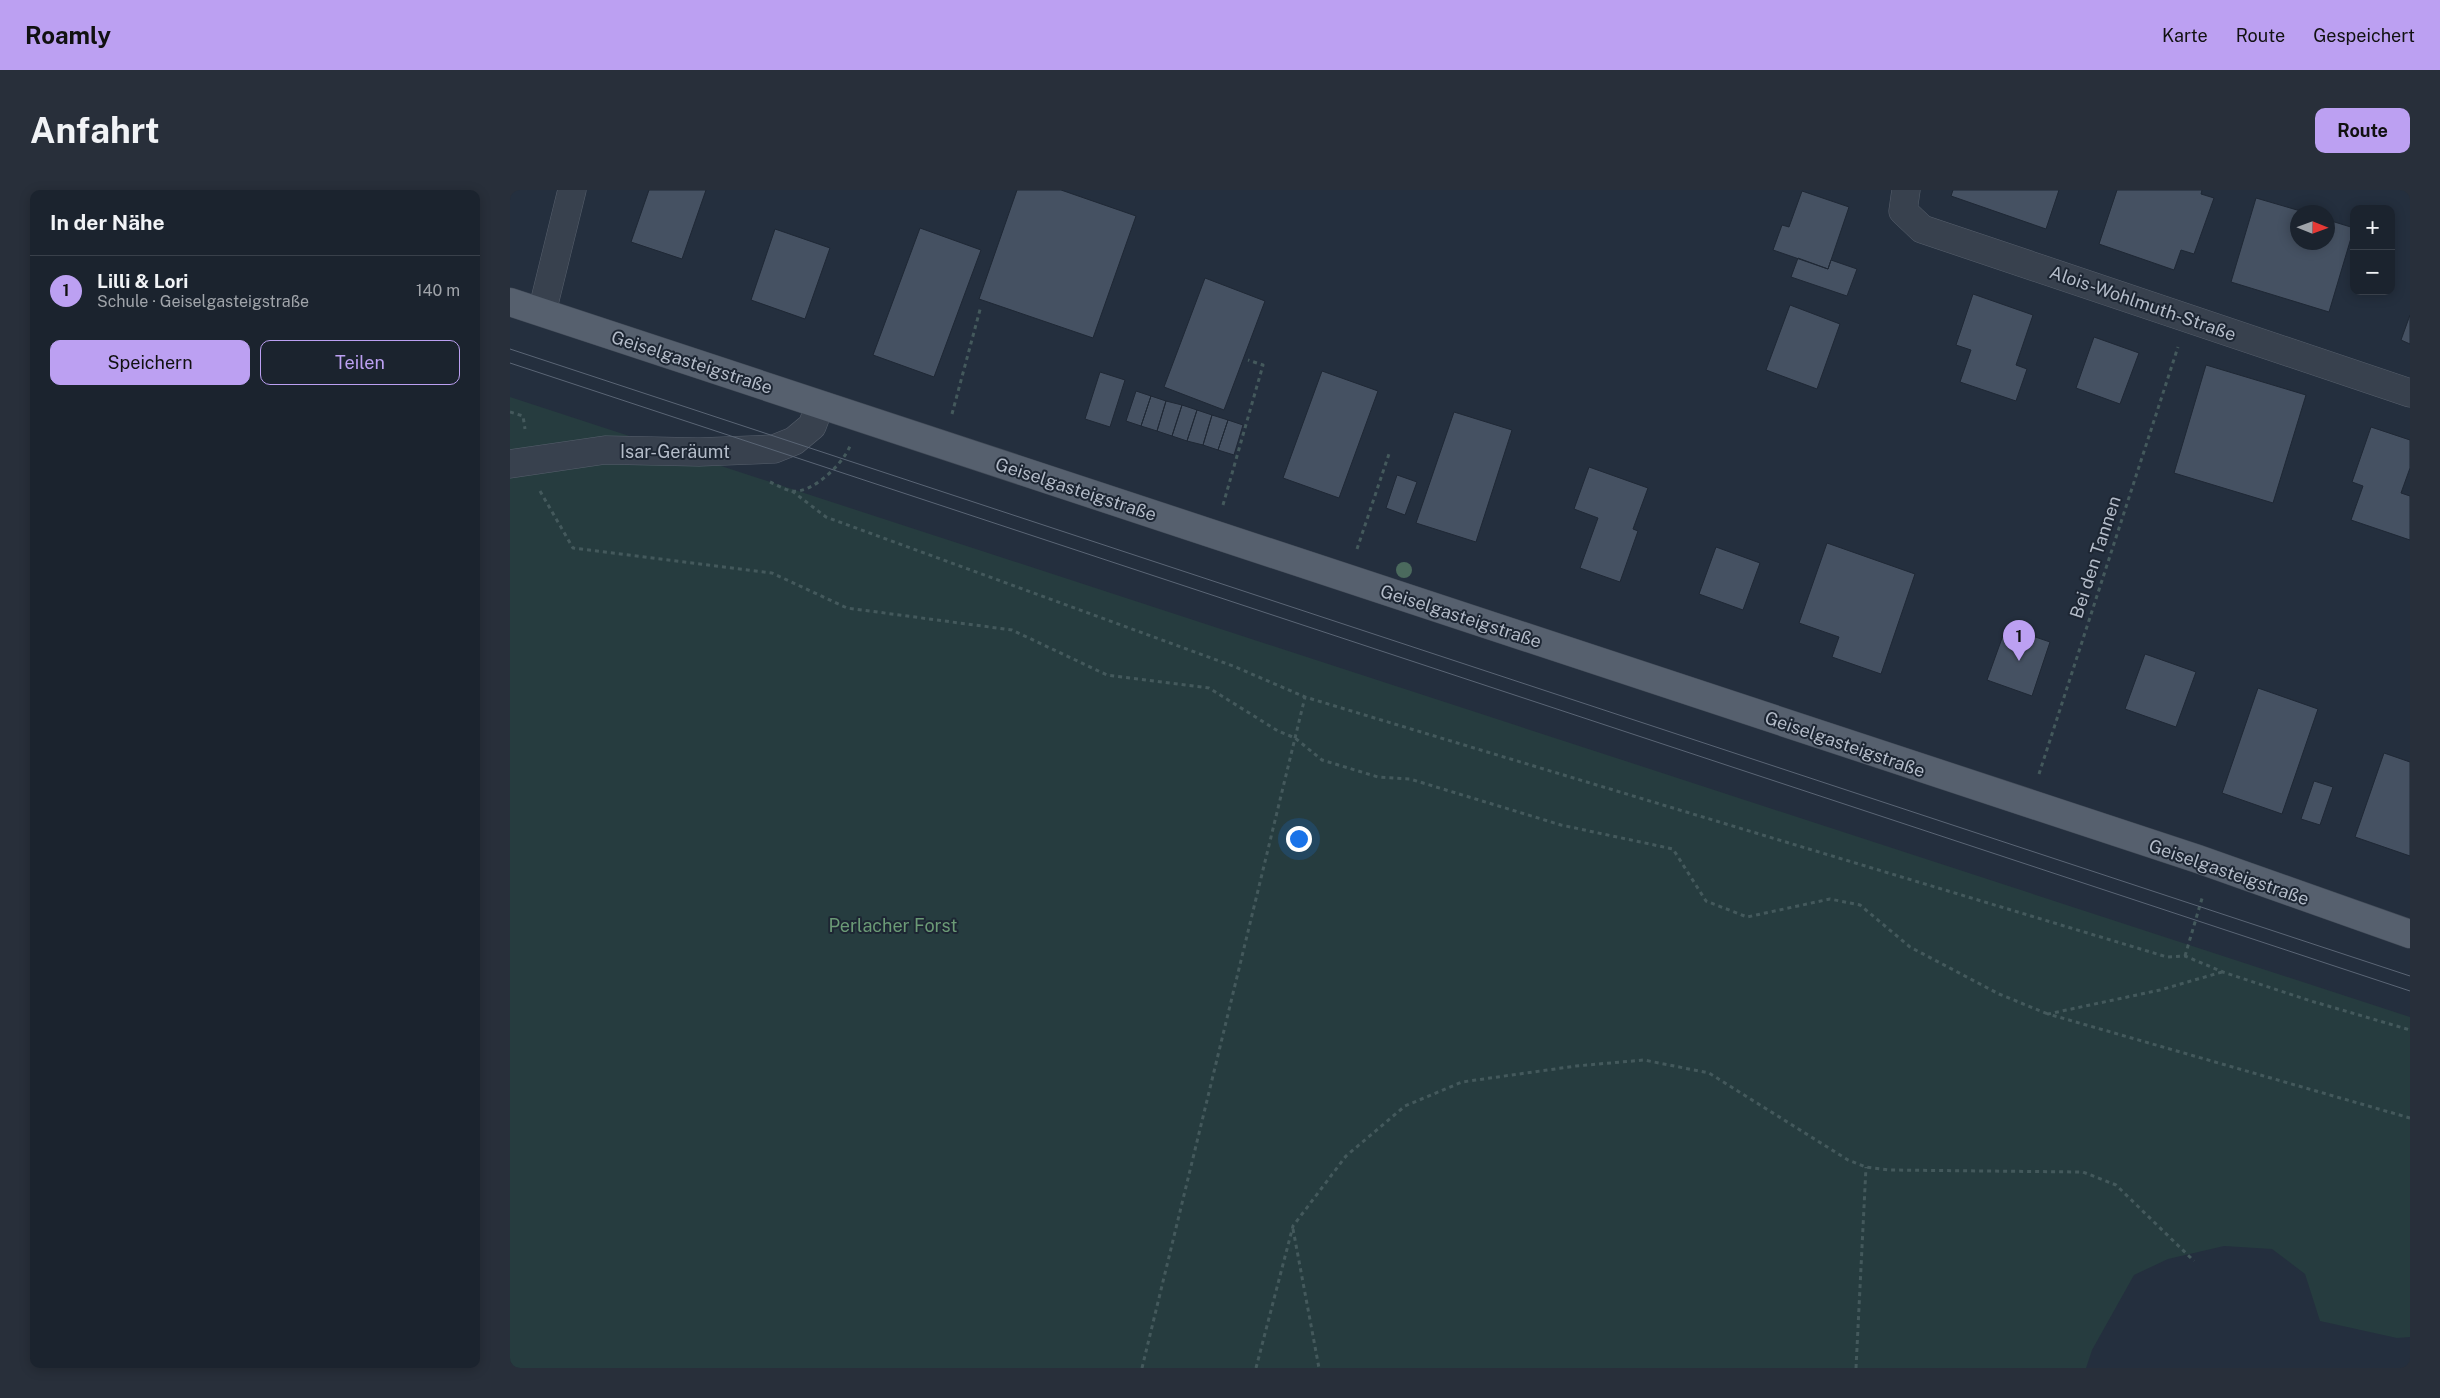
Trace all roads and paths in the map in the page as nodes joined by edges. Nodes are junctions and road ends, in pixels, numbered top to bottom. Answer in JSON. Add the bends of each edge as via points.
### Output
{"nodes":[{"id":1,"x":572,"y":190,"type":"edge"},
{"id":2,"x":1906,"y":190,"type":"edge"},
{"id":3,"x":510,"y":302,"type":"edge"},
{"id":4,"x":981,"y":306,"type":"dead end"},
{"id":5,"x":542,"y":312,"type":"junction"},
{"id":6,"x":2187,"y":318,"type":"junction"},
{"id":7,"x":1248,"y":360,"type":"dead end"},
{"id":8,"x":2410,"y":393,"type":"edge"},
{"id":9,"x":820,"y":405,"type":"junction"},
{"id":10,"x":944,"y":446,"type":"junction"},
{"id":11,"x":1390,"y":451,"type":"dead end"},
{"id":12,"x":544,"y":457,"type":"junction"},
{"id":13,"x":510,"y":464,"type":"edge"},
{"id":14,"x":792,"y":491,"type":"dead end"},
{"id":15,"x":1364,"y":528,"type":"dead end"},
{"id":16,"x":1215,"y":534,"type":"junction"},
{"id":17,"x":1305,"y":697,"type":"junction"},
{"id":18,"x":1295,"y":738,"type":"junction"},
{"id":19,"x":2029,"y":805,"type":"junction"},
{"id":20,"x":2204,"y":894,"type":"dead end"},
{"id":21,"x":2410,"y":934,"type":"edge"},
{"id":22,"x":2185,"y":956,"type":"junction"},
{"id":23,"x":2223,"y":972,"type":"junction"},
{"id":24,"x":2048,"y":1014,"type":"junction"},
{"id":25,"x":2410,"y":1030,"type":"edge"},
{"id":26,"x":2410,"y":1118,"type":"edge"},
{"id":27,"x":1866,"y":1167,"type":"junction"},
{"id":28,"x":1293,"y":1226,"type":"junction"},
{"id":29,"x":2194,"y":1261,"type":"dead end"},
{"id":30,"x":1142,"y":1368,"type":"edge"},
{"id":31,"x":1256,"y":1368,"type":"edge"},
{"id":32,"x":1319,"y":1368,"type":"edge"},
{"id":33,"x":1856,"y":1368,"type":"edge"}],
"edges":[{"from":1,"to":5,"type":"street"},
{"from":2,"to":6,"type":"street","name":"Alois-Wohlmuth-Straße","via":[[1903,211],[1922,229]]},
{"from":3,"to":5,"type":"main road","name":"Geiselgasteigstraße"},
{"from":4,"to":10,"type":"path"},
{"from":5,"to":9,"type":"main road","name":"Geiselgasteigstraße"},
{"from":6,"to":8,"type":"street","name":"Alois-Wohlmuth-Straße"},
{"from":6,"to":19,"type":"path","name":"Bei den Tannen"},
{"from":7,"to":16,"type":"path","via":[[1263,364]]},
{"from":9,"to":10,"type":"main road","name":"Geiselgasteigstraße"},
{"from":9,"to":12,"type":"street","name":"Isar-Geräumt","via":[[812,426],[794,441],[774,449],[699,452],[605,450]]},
{"from":10,"to":16,"type":"main road","name":"Geiselgasteigstraße"},
{"from":11,"to":15,"type":"path"},
{"from":12,"to":13,"type":"street","name":"Isar-Geräumt"},
{"from":12,"to":18,"type":"path","via":[[540,493],[573,548],[772,572],[847,608],[1012,630],[1107,675],[1209,688]]},
{"from":14,"to":17,"type":"path","via":[[826,517],[1233,666]]},
{"from":16,"to":19,"type":"main road","name":"Geiselgasteigstraße"},
{"from":17,"to":18,"type":"path"},
{"from":17,"to":22,"type":"path","via":[[2166,957]]},
{"from":18,"to":24,"type":"path","via":[[1322,760],[1378,777],[1410,779],[1561,825],[1673,849],[1706,901],[1747,917],[1830,899],[1860,905],[1910,947],[1999,994]]},
{"from":18,"to":30,"type":"path"},
{"from":19,"to":21,"type":"main road","name":"Geiselgasteigstraße","via":[[2198,859]]},
{"from":20,"to":22,"type":"path"},
{"from":22,"to":23,"type":"path"},
{"from":23,"to":24,"type":"path","via":[[2160,990]]},
{"from":23,"to":25,"type":"path"},
{"from":24,"to":26,"type":"path"},
{"from":27,"to":28,"type":"path","via":[[1848,1160],[1709,1073],[1644,1060],[1576,1066],[1462,1082],[1405,1106],[1346,1156]]},
{"from":27,"to":29,"type":"path","via":[[2083,1172],[2116,1185]]},
{"from":27,"to":33,"type":"path"},
{"from":28,"to":31,"type":"path"},
{"from":28,"to":32,"type":"path"}]}
